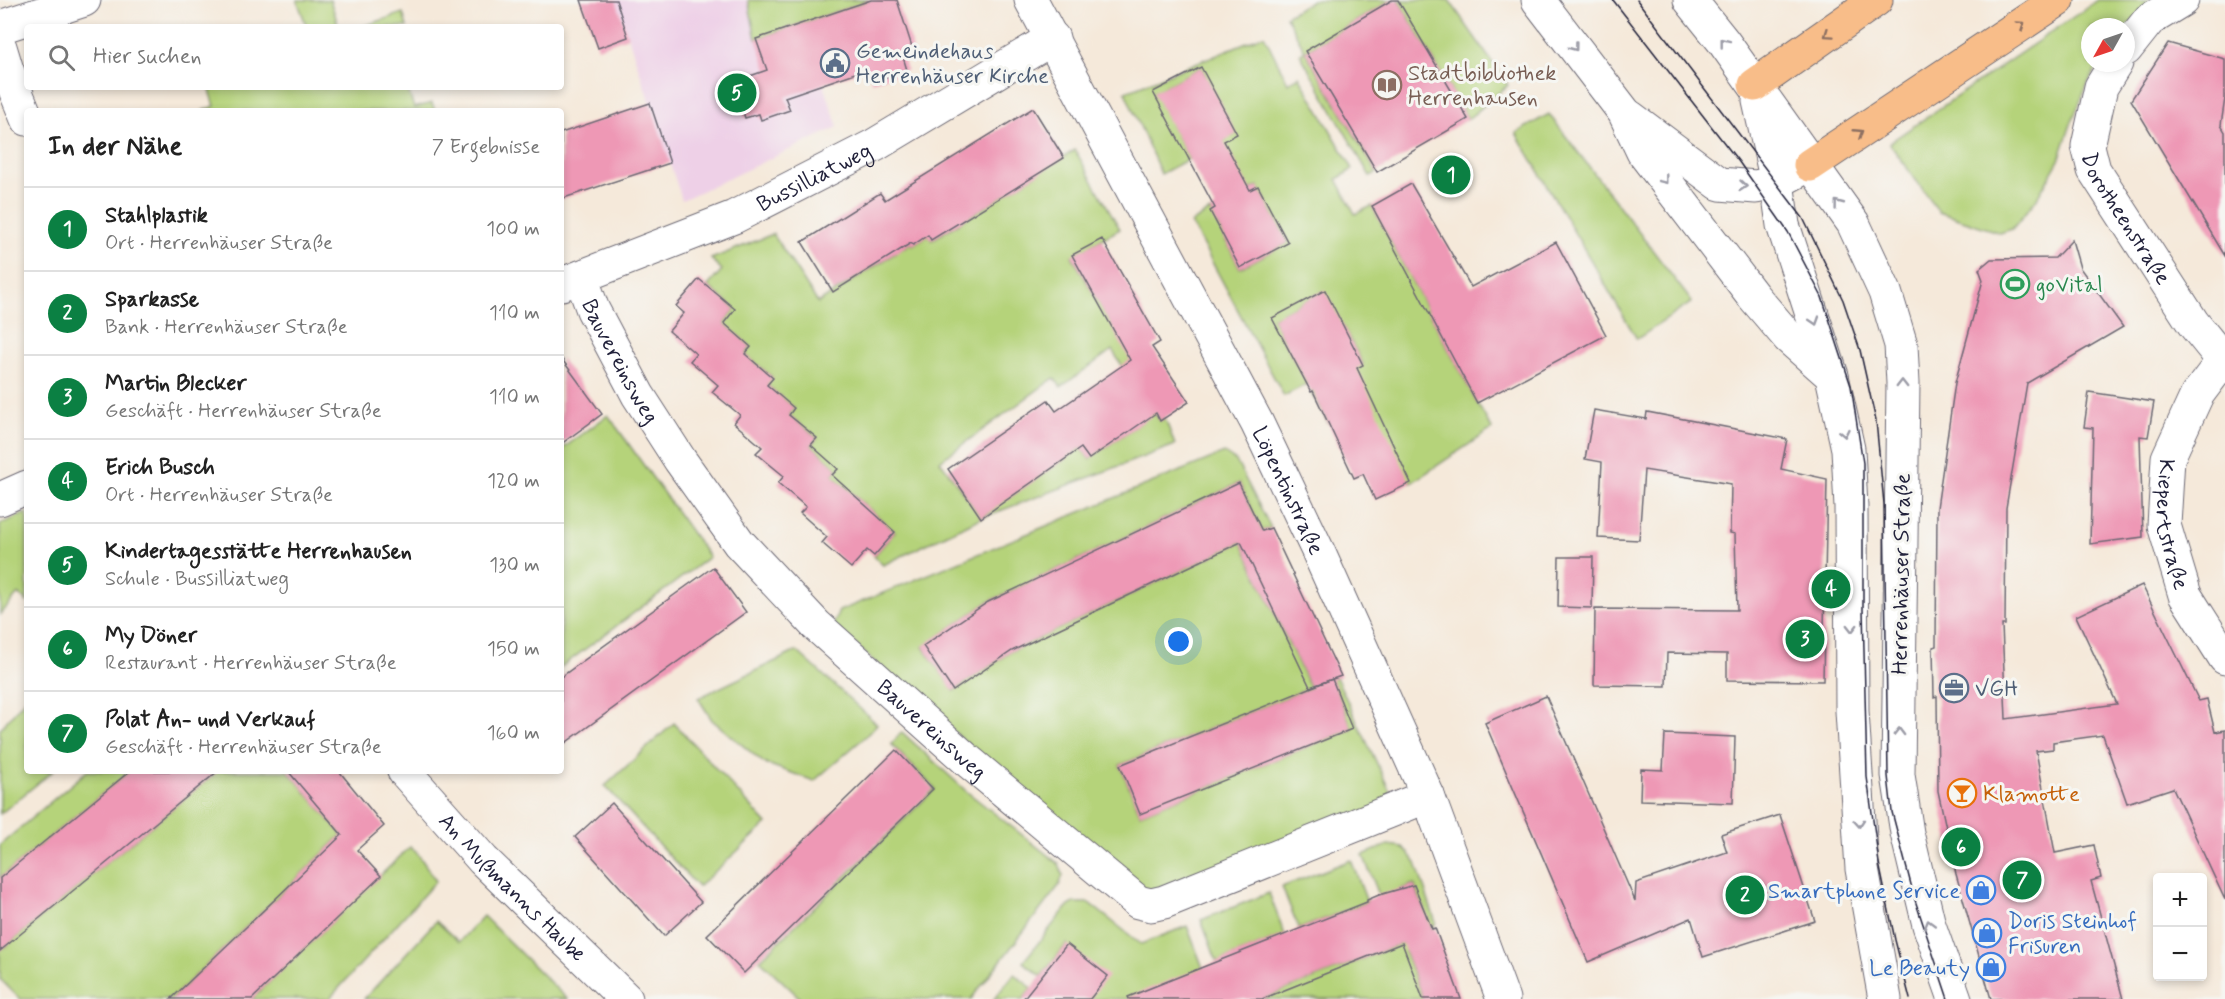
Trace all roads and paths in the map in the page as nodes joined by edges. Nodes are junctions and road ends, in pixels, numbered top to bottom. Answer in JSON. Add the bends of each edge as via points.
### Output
{"nodes":[{"id":1,"x":84,"y":0,"type":"edge"},
{"id":2,"x":1031,"y":0,"type":"edge"},
{"id":3,"x":1538,"y":0,"type":"edge"},
{"id":4,"x":1690,"y":0,"type":"edge"},
{"id":5,"x":1876,"y":0,"type":"edge"},
{"id":6,"x":2058,"y":0,"type":"edge"},
{"id":7,"x":2182,"y":0,"type":"edge"},
{"id":8,"x":0,"y":27,"type":"edge"},
{"id":9,"x":1053,"y":38,"type":"junction"},
{"id":10,"x":2135,"y":38,"type":"edge"},
{"id":11,"x":0,"y":47,"type":"edge"},
{"id":12,"x":2110,"y":72,"type":"edge"},
{"id":13,"x":1755,"y":85,"type":"junction"},
{"id":14,"x":24,"y":112,"type":"edge"},
{"id":15,"x":1624,"y":112,"type":"junction"},
{"id":16,"x":1810,"y":165,"type":"junction"},
{"id":17,"x":1777,"y":182,"type":"junction"},
{"id":18,"x":571,"y":280,"type":"edge"},
{"id":19,"x":2224,"y":359,"type":"edge"},
{"id":20,"x":1832,"y":376,"type":"junction"},
{"id":21,"x":24,"y":488,"type":"edge"},
{"id":22,"x":0,"y":499,"type":"edge"},
{"id":23,"x":2225,"y":658,"type":"edge"},
{"id":24,"x":407,"y":774,"type":"edge"},
{"id":25,"x":1428,"y":796,"type":"junction"},
{"id":26,"x":626,"y":999,"type":"edge"},
{"id":27,"x":1503,"y":999,"type":"edge"},
{"id":28,"x":1885,"y":999,"type":"edge"},
{"id":29,"x":1955,"y":999,"type":"edge"}],
"edges":[{"from":1,"to":8,"type":"street"},
{"from":2,"to":9,"type":"street","name":"Löpentinstraße"},
{"from":3,"to":15,"type":"street","one_way":true},
{"from":13,"to":4,"type":"street","name":"Herrenhäuser Straße","one_way":true},
{"from":5,"to":13,"type":"highway","one_way":true},
{"from":16,"to":6,"type":"highway","one_way":true},
{"from":7,"to":10,"type":"street","via":[[2149,20]]},
{"from":9,"to":18,"type":"street","name":"Bussilliatweg","via":[[875,146],[734,217]]},
{"from":9,"to":25,"type":"street","name":"Löpentinstraße","via":[[1257,423]]},
{"from":11,"to":14,"type":"street"},
{"from":12,"to":19,"type":"street","name":"Dorotheenstraße","via":[[2101,87],[2088,146],[2094,170],[2193,323]]},
{"from":13,"to":16,"type":"street","name":"Herrenhäuser Straße"},
{"from":13,"to":17,"type":"street","name":"Herrenhäuser Straße"},
{"from":15,"to":17,"type":"street","one_way":true,"via":[[1720,184],[1756,187]]},
{"from":15,"to":20,"type":"street","one_way":true,"via":[[1643,152],[1755,297],[1789,338]]},
{"from":16,"to":17,"type":"street"},
{"from":29,"to":16,"type":"street","name":"Herrenhäuser Straße","one_way":true,"via":[[1929,925],[1898,775],[1901,345],[1868,251],[1853,223]]},
{"from":17,"to":20,"type":"street","name":"Herrenhäuser Straße","one_way":true,"via":[[1783,225]]},
{"from":18,"to":25,"type":"street","name":"Bauvereinsweg","via":[[593,310],[638,395],[739,543],[816,625],[967,760],[1138,902],[1164,902]]},
{"from":19,"to":23,"type":"street","name":"Kiepertstraße","via":[[2197,395],[2168,459],[2164,525],[2185,595]]},
{"from":20,"to":28,"type":"street","name":"Herrenhäuser Straße","one_way":true,"via":[[1848,449],[1852,711],[1862,869]]},
{"from":21,"to":22,"type":"street"},
{"from":24,"to":26,"type":"street","name":"An Mußmanns Haube","via":[[483,860]]},
{"from":25,"to":27,"type":"street","name":"Löpentinstraße"}]}
